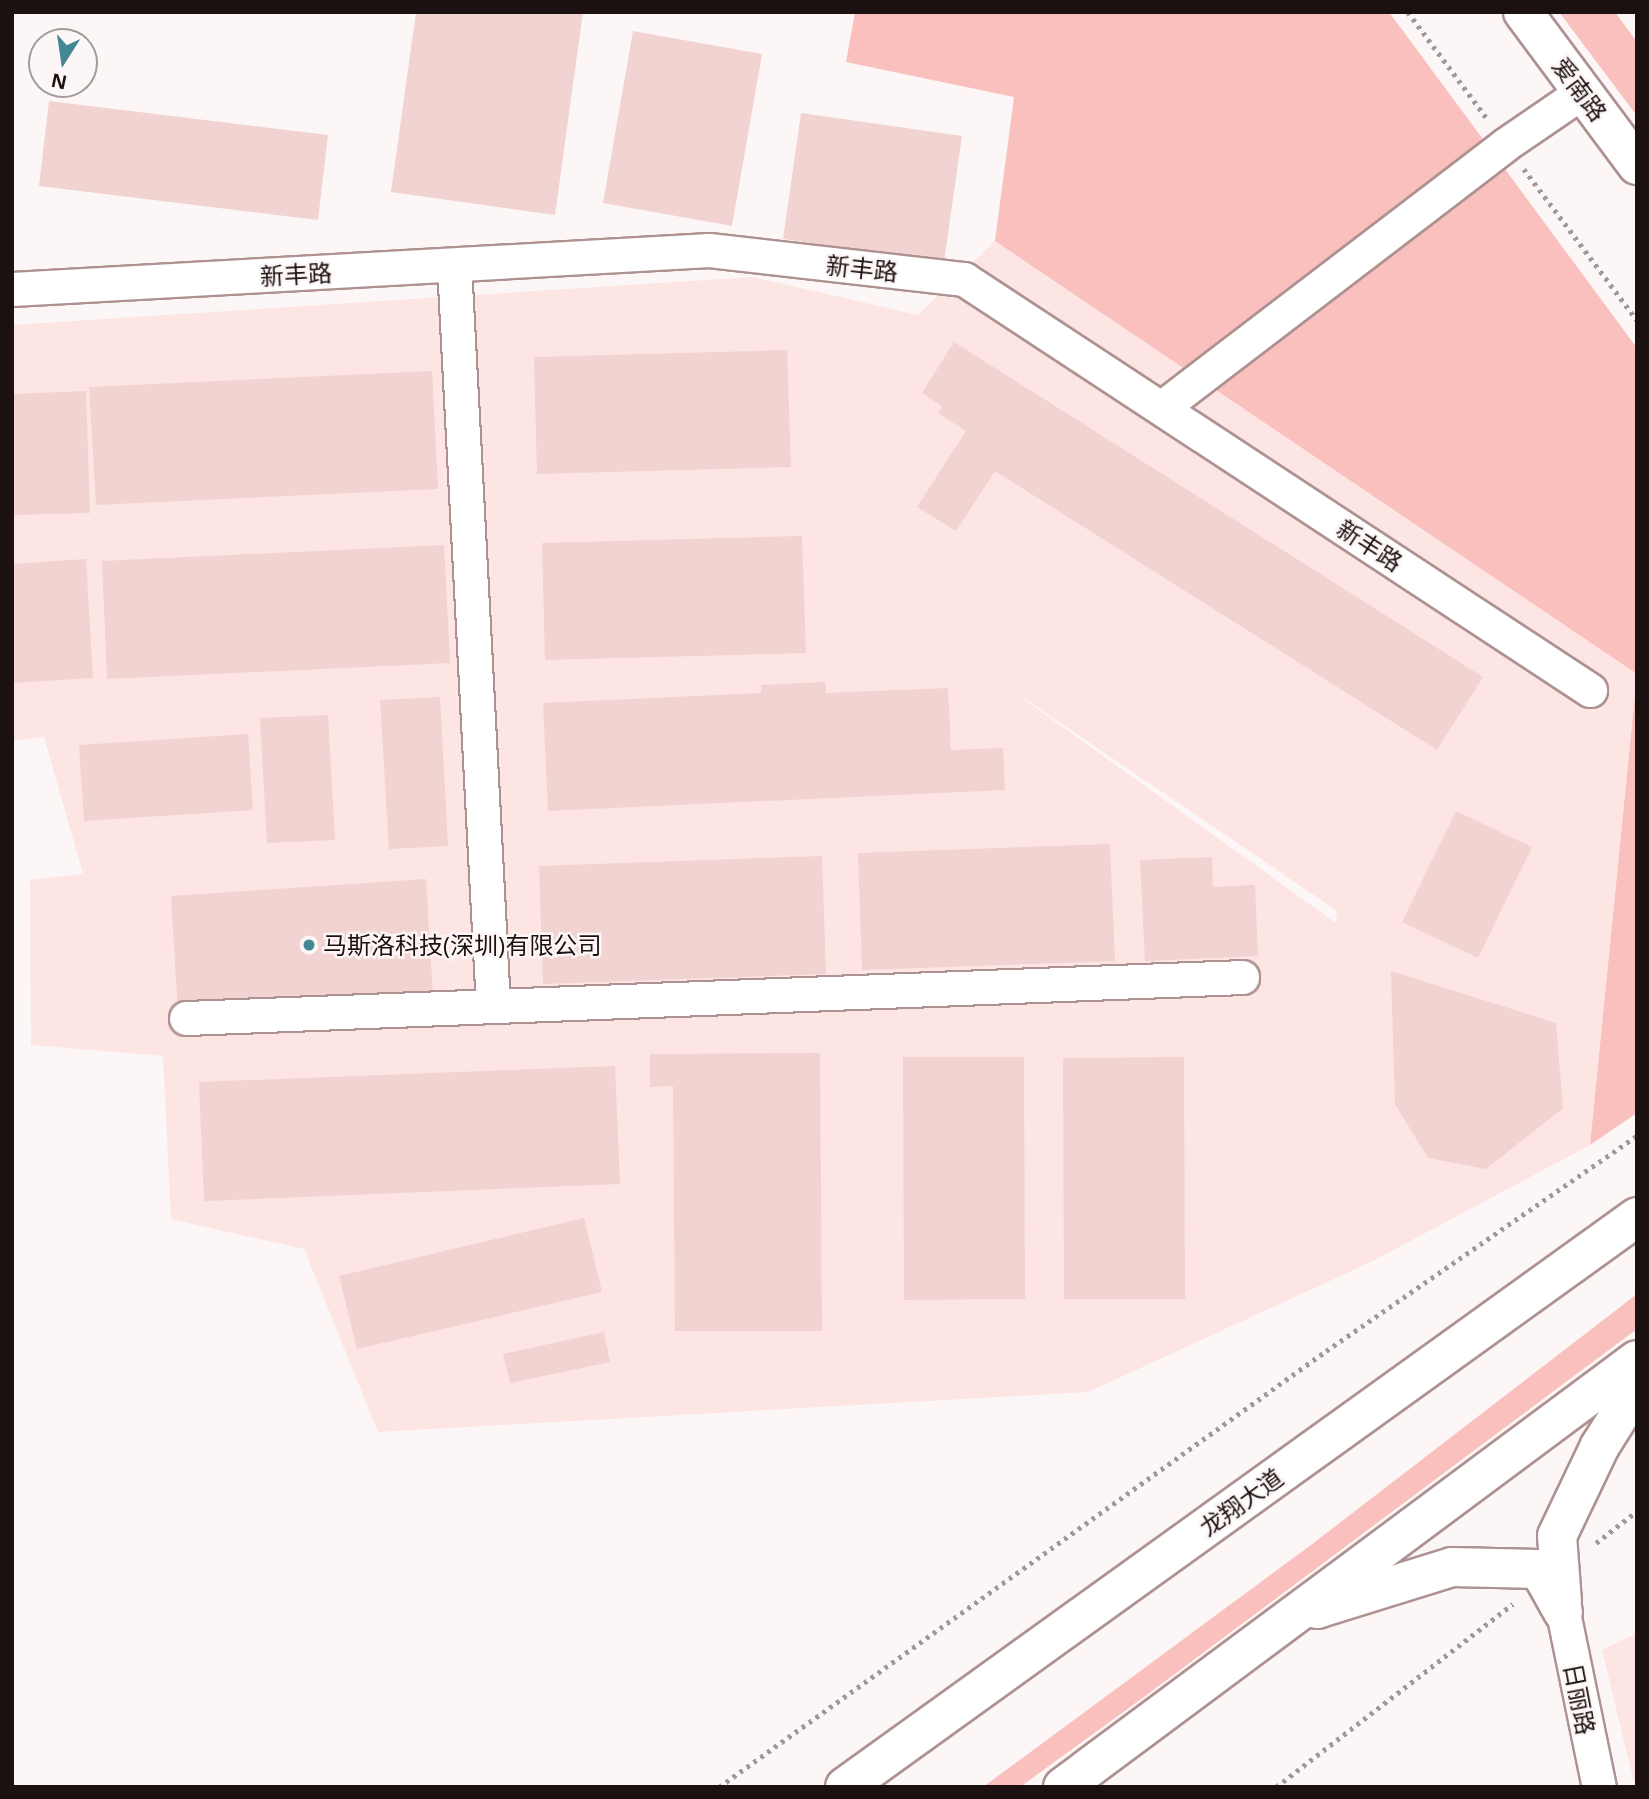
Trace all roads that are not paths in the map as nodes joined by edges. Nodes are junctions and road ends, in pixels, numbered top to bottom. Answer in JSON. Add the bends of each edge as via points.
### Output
{"nodes":[{"id":1,"x":1523,"y":12,"type":"edge"},
{"id":2,"x":1583,"y":92,"type":"junction"},
{"id":3,"x":1637,"y":165,"type":"edge"},
{"id":4,"x":454,"y":265,"type":"junction"},
{"id":5,"x":12,"y":289,"type":"edge"},
{"id":6,"x":1161,"y":408,"type":"junction"},
{"id":7,"x":1590,"y":690,"type":"dead end"},
{"id":8,"x":1242,"y":977,"type":"dead end"},
{"id":9,"x":493,"y":1006,"type":"junction"},
{"id":10,"x":186,"y":1018,"type":"dead end"},
{"id":11,"x":1637,"y":1217,"type":"edge"},
{"id":12,"x":1637,"y":1360,"type":"edge"},
{"id":13,"x":1637,"y":1387,"type":"edge"},
{"id":14,"x":1563,"y":1612,"type":"junction"},
{"id":15,"x":1288,"y":1619,"type":"junction"},
{"id":16,"x":845,"y":1787,"type":"edge"},
{"id":17,"x":1063,"y":1787,"type":"edge"},
{"id":18,"x":1599,"y":1787,"type":"edge"}],
"edges":[{"from":1,"to":2,"type":"main road","name":"爱南路"},
{"from":2,"to":3,"type":"main road","name":"爱南路"},
{"from":2,"to":6,"type":"street","via":[[1506,144]]},
{"from":4,"to":5,"type":"street","name":"新丰路"},
{"from":4,"to":6,"type":"street","name":"新丰路","via":[[709,250],[964,279]]},
{"from":4,"to":9,"type":"street"},
{"from":6,"to":7,"type":"street","name":"新丰路"},
{"from":8,"to":9,"type":"street"},
{"from":9,"to":10,"type":"street"},
{"from":11,"to":16,"type":"main road","name":"龙翔大道"},
{"from":12,"to":15,"type":"main road"},
{"from":13,"to":14,"type":"main road","via":[[1600,1446],[1557,1536]]},
{"from":14,"to":15,"type":"main road","via":[[1539,1569],[1452,1567]]},
{"from":14,"to":18,"type":"street","name":"日丽路"},
{"from":15,"to":17,"type":"main road"}]}
